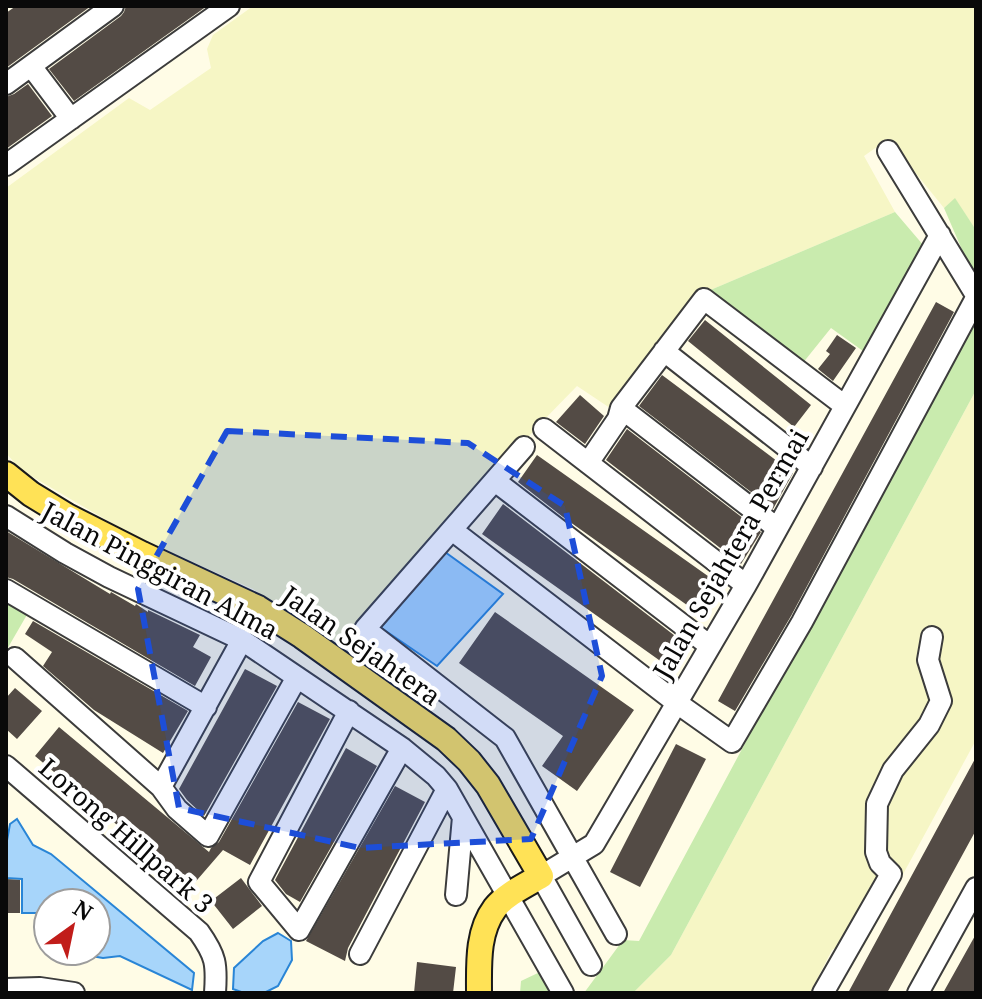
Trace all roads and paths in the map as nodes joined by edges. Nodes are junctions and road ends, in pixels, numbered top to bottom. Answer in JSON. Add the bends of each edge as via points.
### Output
{"nodes":[{"id":1,"x":113,"y":6,"type":"edge"},
{"id":2,"x":229,"y":6,"type":"edge"},
{"id":3,"x":31,"y":66,"type":"junction"},
{"id":4,"x":6,"y":84,"type":"edge"},
{"id":5,"x":71,"y":119,"type":"junction"},
{"id":6,"x":888,"y":151,"type":"dead end"},
{"id":7,"x":6,"y":165,"type":"edge"},
{"id":8,"x":940,"y":235,"type":"junction"},
{"id":9,"x":976,"y":296,"type":"edge"},
{"id":10,"x":664,"y":351,"type":"junction"},
{"id":11,"x":845,"y":406,"type":"junction"},
{"id":12,"x":621,"y":408,"type":"junction"},
{"id":13,"x":544,"y":429,"type":"dead end"},
{"id":14,"x":524,"y":447,"type":"dead end"},
{"id":15,"x":588,"y":463,"type":"junction"},
{"id":16,"x":812,"y":467,"type":"junction"},
{"id":17,"x":6,"y":474,"type":"edge"},
{"id":18,"x":495,"y":481,"type":"junction"},
{"id":19,"x":6,"y":516,"type":"edge"},
{"id":20,"x":777,"y":528,"type":"junction"},
{"id":21,"x":452,"y":530,"type":"junction"},
{"id":22,"x":746,"y":585,"type":"junction"},
{"id":23,"x":6,"y":590,"type":"edge"},
{"id":24,"x":932,"y":637,"type":"dead end"},
{"id":25,"x":242,"y":640,"type":"junction"},
{"id":26,"x":710,"y":646,"type":"junction"},
{"id":27,"x":15,"y":658,"type":"dead end"},
{"id":28,"x":297,"y":677,"type":"junction"},
{"id":29,"x":677,"y":703,"type":"junction"},
{"id":30,"x":206,"y":707,"type":"junction"},
{"id":31,"x":349,"y":711,"type":"junction"},
{"id":32,"x":402,"y":748,"type":"junction"},
{"id":33,"x":6,"y":766,"type":"edge"},
{"id":34,"x":161,"y":787,"type":"junction"},
{"id":35,"x":447,"y":789,"type":"junction"},
{"id":36,"x":463,"y":817,"type":"junction"},
{"id":37,"x":571,"y":857,"type":"junction"},
{"id":38,"x":541,"y":876,"type":"junction"},
{"id":39,"x":976,"y":888,"type":"edge"},
{"id":40,"x":456,"y":895,"type":"dead end"},
{"id":41,"x":508,"y":897,"type":"junction"},
{"id":42,"x":616,"y":934,"type":"dead end"},
{"id":43,"x":360,"y":954,"type":"dead end"},
{"id":44,"x":591,"y":965,"type":"dead end"},
{"id":45,"x":6,"y":989,"type":"edge"},
{"id":46,"x":74,"y":993,"type":"edge"},
{"id":47,"x":215,"y":993,"type":"edge"},
{"id":48,"x":479,"y":993,"type":"edge"},
{"id":49,"x":563,"y":993,"type":"edge"},
{"id":50,"x":823,"y":993,"type":"edge"},
{"id":51,"x":918,"y":993,"type":"edge"}],
"edges":[{"from":1,"to":3,"type":"street"},
{"from":2,"to":5,"type":"street"},
{"from":3,"to":4,"type":"street"},
{"from":3,"to":5,"type":"street"},
{"from":5,"to":7,"type":"street"},
{"from":6,"to":8,"type":"street"},
{"from":8,"to":9,"type":"street"},
{"from":8,"to":11,"type":"street","name":"Jalan Sejahtera Permai"},
{"from":9,"to":29,"type":"street","via":[[732,742]]},
{"from":10,"to":11,"type":"street","via":[[704,299]]},
{"from":10,"to":12,"type":"street"},
{"from":10,"to":16,"type":"street"},
{"from":11,"to":16,"type":"street","name":"Jalan Sejahtera Permai"},
{"from":12,"to":15,"type":"street"},
{"from":12,"to":20,"type":"street"},
{"from":13,"to":15,"type":"street"},
{"from":14,"to":18,"type":"street"},
{"from":15,"to":22,"type":"street"},
{"from":16,"to":20,"type":"street","name":"Jalan Sejahtera Permai"},
{"from":17,"to":38,"type":"main road","name":"Jalan Sejahtera","via":[[67,516],[258,608],[446,739],[488,785]]},
{"from":18,"to":21,"type":"street"},
{"from":18,"to":26,"type":"street"},
{"from":19,"to":25,"type":"street","name":"Jalan Pinggiran Alma","via":[[109,577]]},
{"from":20,"to":22,"type":"street","name":"Jalan Sejahtera Permai"},
{"from":21,"to":29,"type":"street"},
{"from":21,"to":37,"type":"street","via":[[365,629],[505,738]]},
{"from":22,"to":26,"type":"street","name":"Jalan Sejahtera Permai"},
{"from":23,"to":30,"type":"street"},
{"from":24,"to":50,"type":"street","via":[[928,660],[941,701],[893,770],[877,804],[876,852],[891,874]]},
{"from":25,"to":28,"type":"street","name":"Jalan Pinggiran Alma"},
{"from":25,"to":30,"type":"street"},
{"from":26,"to":29,"type":"street","name":"Jalan Sejahtera Permai"},
{"from":27,"to":34,"type":"street"},
{"from":28,"to":31,"type":"street","name":"Jalan Pinggiran Alma"},
{"from":28,"to":34,"type":"street","via":[[208,836]]},
{"from":29,"to":37,"type":"street","name":"Jalan Sejahtera Permai","via":[[594,844]]},
{"from":30,"to":34,"type":"street"},
{"from":31,"to":32,"type":"street","name":"Jalan Pinggiran Alma"},
{"from":31,"to":32,"type":"street","via":[[259,882],[299,930]]},
{"from":32,"to":35,"type":"street","name":"Jalan Pinggiran Alma"},
{"from":33,"to":47,"type":"street","name":"Lorong Hillpark 3","via":[[199,932],[216,966]]},
{"from":35,"to":36,"type":"street","name":"Jalan Pinggiran Alma"},
{"from":35,"to":43,"type":"street"},
{"from":36,"to":40,"type":"street"},
{"from":36,"to":41,"type":"street","name":"Jalan Pinggiran Alma"},
{"from":37,"to":38,"type":"street","name":"Jalan Sejahtera Permai"},
{"from":37,"to":42,"type":"street"},
{"from":38,"to":41,"type":"main road"},
{"from":38,"to":44,"type":"street","name":"Jalan Sejahtera"},
{"from":39,"to":51,"type":"street"},
{"from":41,"to":48,"type":"main road","via":[[496,907],[481,941]]},
{"from":41,"to":49,"type":"street","name":"Jalan Pinggiran Alma"},
{"from":45,"to":46,"type":"street"}]}
